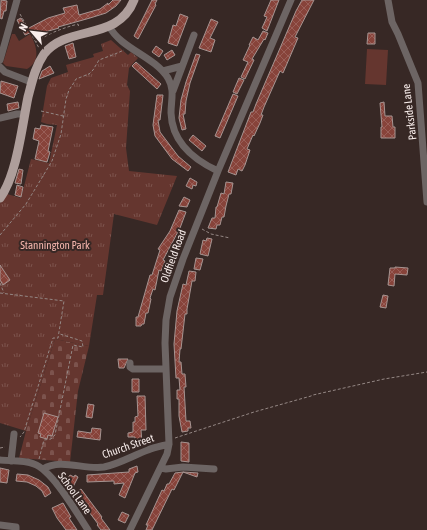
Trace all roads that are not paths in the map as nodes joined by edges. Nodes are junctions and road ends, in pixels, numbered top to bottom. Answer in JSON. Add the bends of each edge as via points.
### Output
{"nodes":[{"id":1,"x":17,"y":0,"type":"edge"},
{"id":2,"x":134,"y":0,"type":"edge"},
{"id":3,"x":291,"y":0,"type":"edge"},
{"id":4,"x":388,"y":0,"type":"edge"},
{"id":5,"x":109,"y":26,"type":"junction"},
{"id":6,"x":194,"y":35,"type":"dead end"},
{"id":7,"x":0,"y":60,"type":"edge"},
{"id":8,"x":182,"y":66,"type":"junction"},
{"id":9,"x":0,"y":68,"type":"edge"},
{"id":10,"x":163,"y":71,"type":"junction"},
{"id":11,"x":32,"y":82,"type":"junction"},
{"id":12,"x":173,"y":92,"type":"junction"},
{"id":13,"x":24,"y":114,"type":"junction"},
{"id":14,"x":0,"y":118,"type":"edge"},
{"id":15,"x":425,"y":131,"type":"edge"},
{"id":16,"x":218,"y":171,"type":"junction"},
{"id":17,"x":0,"y":198,"type":"edge"},
{"id":18,"x":427,"y":202,"type":"edge"},
{"id":19,"x":130,"y":363,"type":"dead end"},
{"id":20,"x":166,"y":370,"type":"junction"},
{"id":21,"x":14,"y":434,"type":"dead end"},
{"id":22,"x":170,"y":441,"type":"junction"},
{"id":23,"x":0,"y":460,"type":"edge"},
{"id":24,"x":11,"y":461,"type":"junction"},
{"id":25,"x":40,"y":467,"type":"junction"},
{"id":26,"x":161,"y":468,"type":"junction"},
{"id":27,"x":214,"y":468,"type":"dead end"},
{"id":28,"x":0,"y":525,"type":"edge"},
{"id":29,"x":16,"y":530,"type":"edge"},
{"id":30,"x":88,"y":530,"type":"edge"},
{"id":31,"x":130,"y":530,"type":"edge"}],
"edges":[{"from":1,"to":7,"type":"street"},
{"from":2,"to":5,"type":"main road","via":[[122,19]]},
{"from":3,"to":16,"type":"street","name":"Oldfield Road"},
{"from":4,"to":15,"type":"street","name":"Parkside Lane","via":[[394,28],[418,83]]},
{"from":5,"to":10,"type":"street","via":[[115,36]]},
{"from":5,"to":11,"type":"main road","via":[[59,42],[44,55],[36,68]]},
{"from":6,"to":8,"type":"street"},
{"from":8,"to":10,"type":"street"},
{"from":8,"to":12,"type":"street"},
{"from":9,"to":11,"type":"street"},
{"from":10,"to":12,"type":"street"},
{"from":11,"to":13,"type":"main road"},
{"from":12,"to":16,"type":"street","via":[[171,112],[175,134],[181,144],[204,165]]},
{"from":13,"to":14,"type":"street"},
{"from":13,"to":17,"type":"main road","via":[[14,166]]},
{"from":15,"to":18,"type":"street","name":"Parkside Lane"},
{"from":16,"to":20,"type":"street","name":"Oldfield Road","via":[[170,297],[165,343]]},
{"from":19,"to":20,"type":"street","via":[[133,369]]},
{"from":20,"to":22,"type":"street","name":"Oldfield Road"},
{"from":21,"to":24,"type":"street"},
{"from":22,"to":25,"type":"street","name":"Church Street","via":[[104,467],[55,464]]},
{"from":22,"to":26,"type":"street","name":"Oldfield Road"},
{"from":23,"to":24,"type":"street","name":"Church Street"},
{"from":24,"to":25,"type":"street","name":"Church Street","via":[[28,462]]},
{"from":25,"to":30,"type":"street","name":"School Lane","via":[[56,483]]},
{"from":26,"to":27,"type":"street"},
{"from":26,"to":31,"type":"street","name":"Oldfield Road"},
{"from":28,"to":29,"type":"street","via":[[16,527]]}]}
